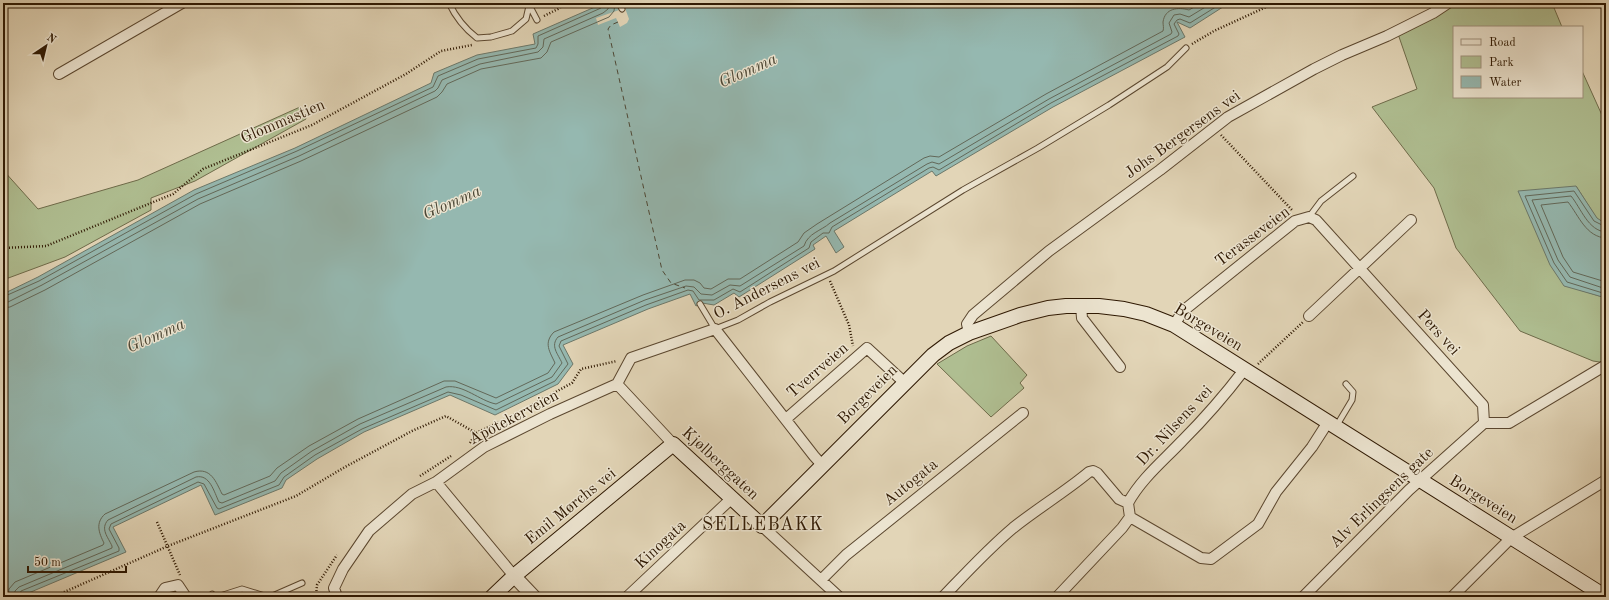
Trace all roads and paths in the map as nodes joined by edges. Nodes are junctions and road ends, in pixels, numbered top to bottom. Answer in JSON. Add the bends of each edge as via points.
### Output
{"nodes":[{"id":1,"x":182,"y":3,"type":"edge"},
{"id":2,"x":449,"y":3,"type":"edge"},
{"id":3,"x":566,"y":3,"type":"edge"},
{"id":4,"x":619,"y":3,"type":"edge"},
{"id":5,"x":1275,"y":3,"type":"edge"},
{"id":6,"x":1448,"y":3,"type":"edge"},
{"id":7,"x":528,"y":5,"type":"edge"},
{"id":8,"x":622,"y":9,"type":"dead end"},
{"id":9,"x":537,"y":20,"type":"joint"},
{"id":10,"x":476,"y":44,"type":"dead end"},
{"id":11,"x":1186,"y":48,"type":"joint"},
{"id":12,"x":59,"y":74,"type":"dead end"},
{"id":13,"x":1214,"y":127,"type":"junction"},
{"id":14,"x":1353,"y":176,"type":"dead end"},
{"id":15,"x":1305,"y":218,"type":"junction"},
{"id":16,"x":1411,"y":220,"type":"dead end"},
{"id":17,"x":3,"y":248,"type":"edge"},
{"id":18,"x":1359,"y":268,"type":"junction"},
{"id":19,"x":827,"y":275,"type":"junction"},
{"id":20,"x":700,"y":304,"type":"dead end"},
{"id":21,"x":1081,"y":306,"type":"junction"},
{"id":22,"x":1309,"y":316,"type":"joint"},
{"id":23,"x":1174,"y":325,"type":"junction"},
{"id":24,"x":715,"y":329,"type":"junction"},
{"id":25,"x":969,"y":333,"type":"junction"},
{"id":26,"x":631,"y":358,"type":"junction"},
{"id":27,"x":856,"y":358,"type":"junction"},
{"id":28,"x":1606,"y":365,"type":"edge"},
{"id":29,"x":1120,"y":367,"type":"dead end"},
{"id":30,"x":1247,"y":371,"type":"junction"},
{"id":31,"x":904,"y":383,"type":"junction"},
{"id":32,"x":618,"y":384,"type":"junction"},
{"id":33,"x":1346,"y":384,"type":"dead end"},
{"id":34,"x":1023,"y":413,"type":"dead end"},
{"id":35,"x":786,"y":419,"type":"junction"},
{"id":36,"x":1484,"y":422,"type":"junction"},
{"id":37,"x":1332,"y":424,"type":"junction"},
{"id":38,"x":673,"y":444,"type":"junction"},
{"id":39,"x":822,"y":465,"type":"junction"},
{"id":40,"x":1420,"y":480,"type":"junction"},
{"id":41,"x":1606,"y":480,"type":"edge"},
{"id":42,"x":436,"y":482,"type":"junction"},
{"id":43,"x":732,"y":498,"type":"junction"},
{"id":44,"x":1128,"y":503,"type":"junction"},
{"id":45,"x":1130,"y":517,"type":"junction"},
{"id":46,"x":157,"y":522,"type":"dead end"},
{"id":47,"x":762,"y":526,"type":"junction"},
{"id":48,"x":1511,"y":538,"type":"junction"},
{"id":49,"x":168,"y":546,"type":"junction"},
{"id":50,"x":180,"y":575,"type":"dead end"},
{"id":51,"x":514,"y":576,"type":"junction"},
{"id":52,"x":821,"y":580,"type":"junction"},
{"id":53,"x":302,"y":583,"type":"dead end"},
{"id":54,"x":336,"y":592,"type":"edge"},
{"id":55,"x":214,"y":596,"type":"edge"},
{"id":56,"x":53,"y":597,"type":"edge"},
{"id":57,"x":159,"y":597,"type":"edge"},
{"id":58,"x":186,"y":597,"type":"edge"},
{"id":59,"x":269,"y":597,"type":"edge"},
{"id":60,"x":492,"y":597,"type":"edge"},
{"id":61,"x":534,"y":597,"type":"edge"},
{"id":62,"x":627,"y":597,"type":"edge"},
{"id":63,"x":839,"y":597,"type":"edge"},
{"id":64,"x":943,"y":597,"type":"edge"},
{"id":65,"x":1057,"y":597,"type":"edge"},
{"id":66,"x":1303,"y":597,"type":"edge"},
{"id":67,"x":1452,"y":597,"type":"edge"},
{"id":68,"x":1606,"y":597,"type":"edge"}],
"edges":[{"from":1,"to":12,"type":"street"},
{"from":2,"to":7,"type":"lane","via":[[454,15],[477,38],[512,31],[526,19]]},
{"from":3,"to":9,"type":"path"},
{"from":4,"to":8,"type":"lane"},
{"from":5,"to":11,"type":"path","via":[[1214,31]]},
{"from":6,"to":13,"type":"street","name":"Johs Bergersens vei","via":[[1432,14],[1314,69]]},
{"from":7,"to":9,"type":"lane"},
{"from":10,"to":17,"type":"path","name":"Glommastien","via":[[441,51],[406,74],[312,125],[203,169],[173,194],[46,246]]},
{"from":11,"to":19,"type":"lane","name":"O. Andersens vei","via":[[1167,67],[1109,105],[964,190]]},
{"from":13,"to":15,"type":"path"},
{"from":13,"to":25,"type":"street","name":"Johs Bergersens vei","via":[[1049,251],[973,315],[967,324]]},
{"from":14,"to":15,"type":"lane","name":"Terasseveien"},
{"from":15,"to":18,"type":"street","name":"Pers vei","via":[[1316,220]]},
{"from":15,"to":23,"type":"street","name":"Terasseveien","via":[[1295,221],[1183,310]]},
{"from":16,"to":18,"type":"street"},
{"from":18,"to":22,"type":"street"},
{"from":18,"to":36,"type":"street","name":"Pers vei","via":[[1482,405]]},
{"from":19,"to":24,"type":"lane","name":"O. Andersens vei"},
{"from":19,"to":27,"type":"path","via":[[849,325]]},
{"from":20,"to":24,"type":"lane"},
{"from":21,"to":23,"type":"main road","name":"Borgeveien","via":[[1124,309]]},
{"from":21,"to":25,"type":"main road","name":"Borgeveien","via":[[1048,308]]},
{"from":21,"to":29,"type":"street","via":[[1082,318]]},
{"from":22,"to":30,"type":"path"},
{"from":23,"to":30,"type":"main road","name":"Borgeveien"},
{"from":24,"to":26,"type":"street"},
{"from":24,"to":35,"type":"street","name":"O. Andersens vei"},
{"from":25,"to":31,"type":"main road","name":"Borgeveien","via":[[933,355]]},
{"from":26,"to":32,"type":"street"},
{"from":26,"to":49,"type":"path","via":[[581,370],[572,383],[476,433],[446,416],[412,431],[296,496]]},
{"from":27,"to":31,"type":"street","name":"Tverrveien","via":[[867,348]]},
{"from":27,"to":35,"type":"street","name":"Tverrveien"},
{"from":28,"to":36,"type":"street","via":[[1509,423]]},
{"from":30,"to":37,"type":"main road","name":"Borgeveien"},
{"from":30,"to":44,"type":"street","name":"Dr. Nilsens vei","via":[[1135,489]]},
{"from":31,"to":39,"type":"main road","name":"Borgeveien"},
{"from":32,"to":38,"type":"street","name":"Kjølberggaten"},
{"from":32,"to":42,"type":"street","name":"Apotekerveien","via":[[484,447]]},
{"from":33,"to":37,"type":"lane","via":[[1353,392],[1352,400]]},
{"from":34,"to":52,"type":"street","name":"Autogata","via":[[846,555]]},
{"from":35,"to":39,"type":"street","name":"O. Andersens vei"},
{"from":36,"to":40,"type":"street","name":"Alv Erlingsens gate"},
{"from":37,"to":40,"type":"main road","name":"Borgeveien"},
{"from":37,"to":45,"type":"street","via":[[1276,492],[1258,524],[1211,559],[1201,558]]},
{"from":38,"to":43,"type":"main road","name":"Kjølberggaten"},
{"from":38,"to":51,"type":"main road","name":"Emil Mørchs vei"},
{"from":39,"to":47,"type":"main road","name":"Borgeveien"},
{"from":40,"to":48,"type":"main road","name":"Borgeveien"},
{"from":40,"to":66,"type":"street","name":"Alv Erlingsens gate"},
{"from":41,"to":48,"type":"street"},
{"from":42,"to":51,"type":"street"},
{"from":42,"to":54,"type":"street","name":"Apotekerveien","via":[[412,494],[369,531],[344,569]]},
{"from":43,"to":47,"type":"main road","name":"Kjølberggaten"},
{"from":43,"to":62,"type":"street","name":"Kinogata"},
{"from":44,"to":45,"type":"street"},
{"from":44,"to":64,"type":"street","via":[[1119,499],[1097,473],[1089,472],[1013,528]]},
{"from":45,"to":65,"type":"street"},
{"from":46,"to":49,"type":"path"},
{"from":47,"to":52,"type":"street","name":"Kjølberggaten"},
{"from":48,"to":67,"type":"street"},
{"from":48,"to":68,"type":"main road","name":"Borgeveien"},
{"from":49,"to":50,"type":"path"},
{"from":49,"to":56,"type":"path"},
{"from":51,"to":60,"type":"main road","name":"Emil Mørchs vei"},
{"from":51,"to":61,"type":"street"},
{"from":52,"to":63,"type":"street","name":"Kjølberggaten"},
{"from":53,"to":59,"type":"lane"},
{"from":55,"to":59,"type":"lane","via":[[242,589]]},
{"from":57,"to":58,"type":"street","via":[[166,588],[178,585]]}]}
